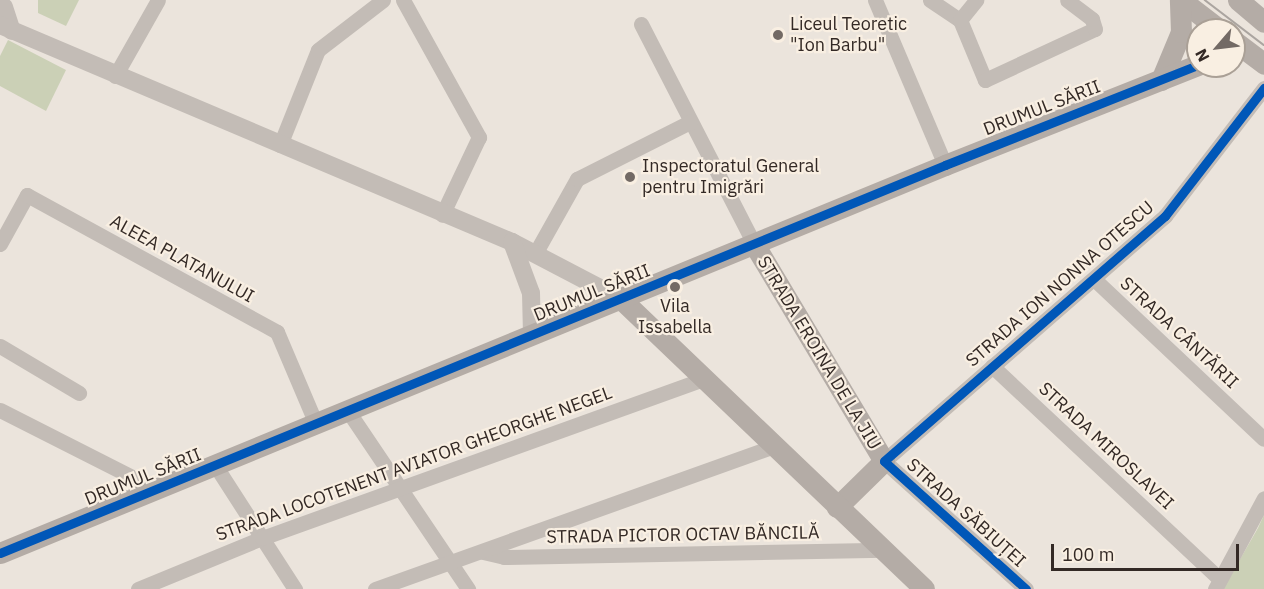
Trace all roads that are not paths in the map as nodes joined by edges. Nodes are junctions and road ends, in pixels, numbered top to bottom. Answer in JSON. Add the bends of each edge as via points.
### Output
{"nodes":[{"id":1,"x":158,"y":0,"type":"edge"},
{"id":2,"x":383,"y":0,"type":"edge"},
{"id":3,"x":403,"y":0,"type":"edge"},
{"id":4,"x":875,"y":0,"type":"edge"},
{"id":5,"x":930,"y":0,"type":"edge"},
{"id":6,"x":976,"y":0,"type":"edge"},
{"id":7,"x":1067,"y":0,"type":"edge"},
{"id":8,"x":1180,"y":0,"type":"edge"},
{"id":9,"x":1238,"y":0,"type":"edge"},
{"id":10,"x":4,"y":6,"type":"edge"},
{"id":11,"x":1204,"y":18,"type":"edge"},
{"id":12,"x":960,"y":20,"type":"junction"},
{"id":13,"x":1264,"y":22,"type":"edge"},
{"id":14,"x":641,"y":24,"type":"dead end"},
{"id":15,"x":6,"y":28,"type":"edge"},
{"id":16,"x":1246,"y":48,"type":"edge"},
{"id":17,"x":1264,"y":64,"type":"edge"},
{"id":18,"x":1186,"y":70,"type":"edge"},
{"id":19,"x":115,"y":76,"type":"junction"},
{"id":20,"x":1161,"y":80,"type":"junction"},
{"id":21,"x":1264,"y":88,"type":"edge"},
{"id":22,"x":690,"y":122,"type":"junction"},
{"id":23,"x":280,"y":145,"type":"junction"},
{"id":24,"x":945,"y":165,"type":"junction"},
{"id":25,"x":442,"y":215,"type":"junction"},
{"id":26,"x":2,"y":238,"type":"edge"},
{"id":27,"x":512,"y":242,"type":"junction"},
{"id":28,"x":754,"y":244,"type":"junction"},
{"id":29,"x":536,"y":252,"type":"junction"},
{"id":30,"x":1094,"y":279,"type":"junction"},
{"id":31,"x":621,"y":299,"type":"junction"},
{"id":32,"x":532,"y":335,"type":"junction"},
{"id":33,"x":0,"y":346,"type":"edge"},
{"id":34,"x":992,"y":366,"type":"junction"},
{"id":35,"x":704,"y":379,"type":"junction"},
{"id":36,"x":79,"y":393,"type":"dead end"},
{"id":37,"x":0,"y":410,"type":"edge"},
{"id":38,"x":348,"y":411,"type":"junction"},
{"id":39,"x":316,"y":424,"type":"junction"},
{"id":40,"x":1264,"y":439,"type":"edge"},
{"id":41,"x":775,"y":446,"type":"junction"},
{"id":42,"x":884,"y":461,"type":"junction"},
{"id":43,"x":215,"y":465,"type":"junction"},
{"id":44,"x":156,"y":489,"type":"junction"},
{"id":45,"x":400,"y":489,"type":"junction"},
{"id":46,"x":1264,"y":498,"type":"edge"},
{"id":47,"x":837,"y":507,"type":"junction"},
{"id":48,"x":262,"y":538,"type":"junction"},
{"id":49,"x":884,"y":550,"type":"junction"},
{"id":50,"x":483,"y":552,"type":"junction"},
{"id":51,"x":0,"y":553,"type":"edge"},
{"id":52,"x":452,"y":562,"type":"junction"},
{"id":53,"x":1217,"y":584,"type":"edge"},
{"id":54,"x":138,"y":589,"type":"edge"},
{"id":55,"x":295,"y":589,"type":"edge"},
{"id":56,"x":375,"y":589,"type":"edge"},
{"id":57,"x":468,"y":589,"type":"edge"},
{"id":58,"x":924,"y":589,"type":"edge"},
{"id":59,"x":1026,"y":589,"type":"edge"}],
"edges":[{"from":1,"to":19,"type":"street"},
{"from":2,"to":23,"type":"street","via":[[318,50]]},
{"from":3,"to":25,"type":"street","via":[[479,136]]},
{"from":4,"to":24,"type":"street"},
{"from":5,"to":12,"type":"street"},
{"from":6,"to":12,"type":"street"},
{"from":7,"to":12,"type":"street","via":[[1092,19],[1095,29],[985,80]]},
{"from":8,"to":11,"type":"main road"},
{"from":8,"to":20,"type":"main road","via":[[1181,32]]},
{"from":9,"to":13,"type":"main road"},
{"from":10,"to":15,"type":"street"},
{"from":14,"to":22,"type":"street"},
{"from":15,"to":19,"type":"street"},
{"from":16,"to":17,"type":"main road"},
{"from":18,"to":20,"type":"main road","name":"DRUMUL SĂRII"},
{"from":19,"to":23,"type":"street"},
{"from":20,"to":24,"type":"main road","name":"DRUMUL SĂRII"},
{"from":21,"to":30,"type":"street","name":"STRADA ION NONNA OTESCU","via":[[1165,216]]},
{"from":22,"to":28,"type":"street"},
{"from":22,"to":29,"type":"street","via":[[577,179]]},
{"from":23,"to":25,"type":"street"},
{"from":24,"to":28,"type":"main road","name":"DRUMUL SĂRII"},
{"from":25,"to":27,"type":"street"},
{"from":26,"to":39,"type":"street","name":"ALEEA PLATANULUI","via":[[27,195],[277,332]]},
{"from":27,"to":29,"type":"street"},
{"from":27,"to":32,"type":"street","via":[[531,293]]},
{"from":28,"to":31,"type":"main road","name":"DRUMUL SĂRII"},
{"from":28,"to":42,"type":"main road","name":"STRADA EROINA DE LA JIU"},
{"from":29,"to":31,"type":"street"},
{"from":30,"to":34,"type":"street","name":"STRADA ION NONNA OTESCU"},
{"from":30,"to":40,"type":"street","name":"STRADA CÂNTĂRII"},
{"from":31,"to":32,"type":"main road","name":"DRUMUL SĂRII"},
{"from":31,"to":35,"type":"main road"},
{"from":32,"to":38,"type":"main road","name":"DRUMUL SĂRII"},
{"from":33,"to":36,"type":"street"},
{"from":34,"to":42,"type":"street","name":"STRADA ION NONNA OTESCU"},
{"from":34,"to":53,"type":"street","name":"STRADA MIROSLAVEI"},
{"from":35,"to":41,"type":"main road"},
{"from":35,"to":45,"type":"street","name":"STRADA LOCOTENENT AVIATOR GHEORGHE NEGEL"},
{"from":37,"to":44,"type":"street"},
{"from":38,"to":39,"type":"main road","name":"DRUMUL SĂRII"},
{"from":38,"to":45,"type":"street"},
{"from":39,"to":43,"type":"main road","name":"DRUMUL SĂRII"},
{"from":41,"to":47,"type":"main road"},
{"from":41,"to":50,"type":"street"},
{"from":42,"to":47,"type":"main road","name":"STRADA ION NONNA OTESCU"},
{"from":42,"to":59,"type":"street","name":"STRADA SĂBIUȚEI"},
{"from":43,"to":44,"type":"main road","name":"DRUMUL SĂRII"},
{"from":43,"to":48,"type":"street"},
{"from":44,"to":51,"type":"main road","name":"DRUMUL SĂRII"},
{"from":45,"to":48,"type":"street","name":"STRADA LOCOTENENT AVIATOR GHEORGHE NEGEL"},
{"from":45,"to":52,"type":"street"},
{"from":46,"to":53,"type":"street"},
{"from":47,"to":49,"type":"main road"},
{"from":48,"to":54,"type":"street","name":"STRADA LOCOTENENT AVIATOR GHEORGHE NEGEL"},
{"from":48,"to":55,"type":"street"},
{"from":49,"to":50,"type":"street","name":"STRADA PICTOR OCTAV BĂNCILĂ","via":[[504,557]]},
{"from":49,"to":58,"type":"main road"},
{"from":50,"to":52,"type":"street"},
{"from":52,"to":56,"type":"street"},
{"from":52,"to":57,"type":"street"}]}
